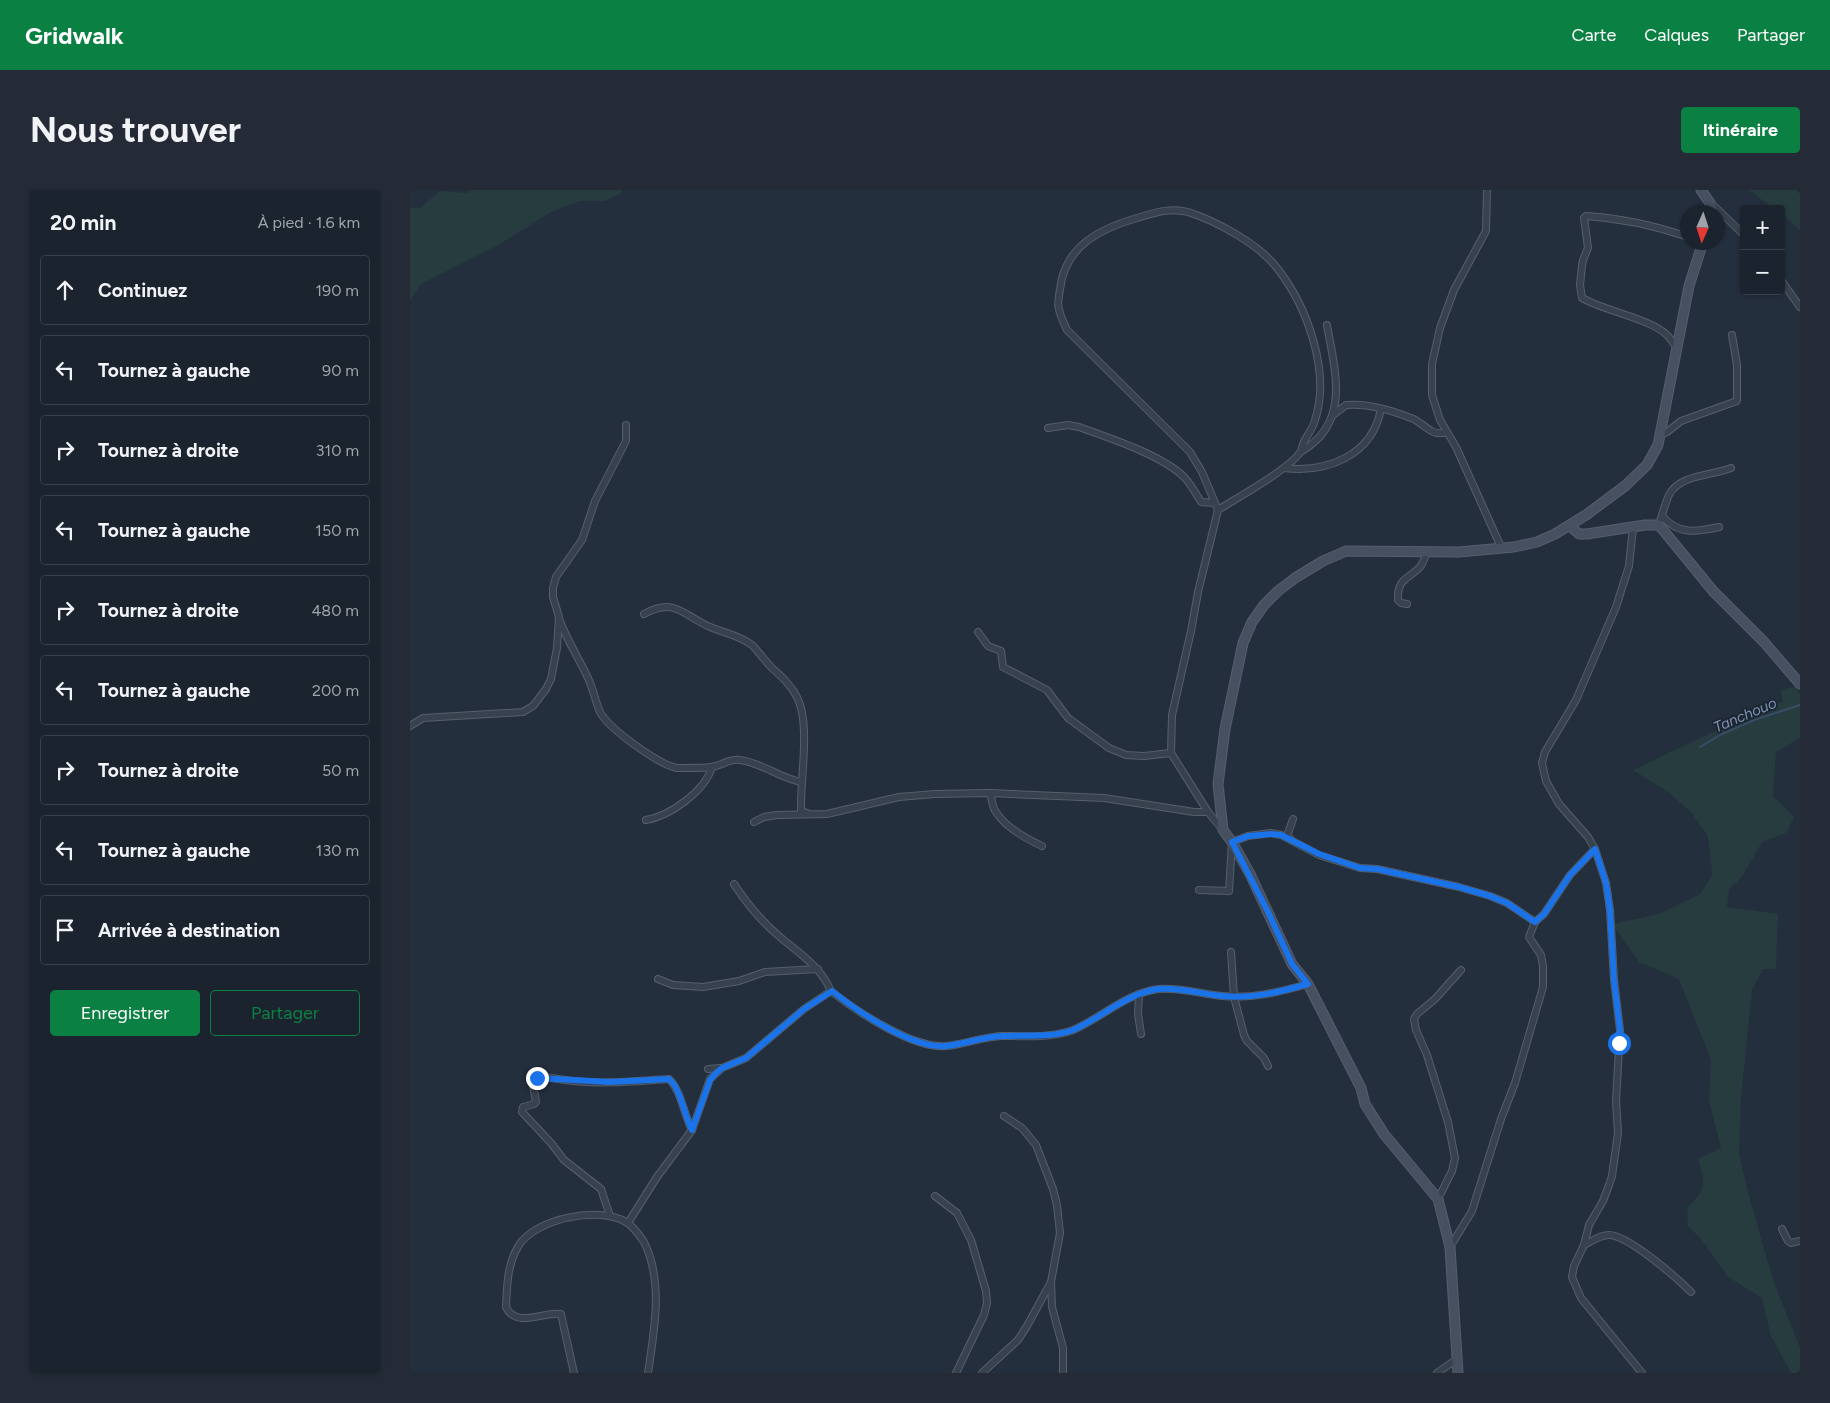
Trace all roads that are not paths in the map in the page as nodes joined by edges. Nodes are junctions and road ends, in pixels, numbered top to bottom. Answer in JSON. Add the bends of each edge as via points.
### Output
{"nodes":[{"id":1,"x":1487,"y":190,"type":"edge"},
{"id":2,"x":1701,"y":190,"type":"edge"},
{"id":3,"x":1710,"y":203,"type":"joint"},
{"id":4,"x":1740,"y":231,"type":"edge"},
{"id":5,"x":1680,"y":235,"type":"edge"},
{"id":6,"x":1700,"y":250,"type":"edge"},
{"id":7,"x":1785,"y":285,"type":"edge"},
{"id":8,"x":1800,"y":306,"type":"edge"},
{"id":9,"x":1327,"y":325,"type":"dead end"},
{"id":10,"x":1732,"y":335,"type":"dead end"},
{"id":11,"x":1677,"y":348,"type":"junction"},
{"id":12,"x":1381,"y":409,"type":"junction"},
{"id":13,"x":1332,"y":416,"type":"junction"},
{"id":14,"x":626,"y":425,"type":"dead end"},
{"id":15,"x":1048,"y":428,"type":"dead end"},
{"id":16,"x":1446,"y":432,"type":"junction"},
{"id":17,"x":1660,"y":435,"type":"junction"},
{"id":18,"x":1302,"y":451,"type":"junction"},
{"id":19,"x":1284,"y":468,"type":"junction"},
{"id":20,"x":1731,"y":468,"type":"dead end"},
{"id":21,"x":1216,"y":507,"type":"junction"},
{"id":22,"x":1660,"y":520,"type":"junction"},
{"id":23,"x":1570,"y":526,"type":"junction"},
{"id":24,"x":1633,"y":527,"type":"junction"},
{"id":25,"x":1719,"y":527,"type":"dead end"},
{"id":26,"x":1501,"y":547,"type":"junction"},
{"id":27,"x":1427,"y":552,"type":"junction"},
{"id":28,"x":1407,"y":604,"type":"dead end"},
{"id":29,"x":644,"y":614,"type":"dead end"},
{"id":30,"x":559,"y":617,"type":"junction"},
{"id":31,"x":978,"y":632,"type":"dead end"},
{"id":32,"x":1800,"y":681,"type":"edge"},
{"id":33,"x":410,"y":726,"type":"edge"},
{"id":34,"x":1171,"y":753,"type":"junction"},
{"id":35,"x":712,"y":767,"type":"junction"},
{"id":36,"x":801,"y":782,"type":"junction"},
{"id":37,"x":990,"y":793,"type":"junction"},
{"id":38,"x":1208,"y":812,"type":"junction"},
{"id":39,"x":810,"y":815,"type":"junction"},
{"id":40,"x":646,"y":820,"type":"dead end"},
{"id":41,"x":1293,"y":820,"type":"dead end"},
{"id":42,"x":754,"y":822,"type":"dead end"},
{"id":43,"x":1223,"y":830,"type":"junction"},
{"id":44,"x":1291,"y":839,"type":"junction"},
{"id":45,"x":1232,"y":842,"type":"junction"},
{"id":46,"x":1042,"y":846,"type":"dead end"},
{"id":47,"x":1595,"y":849,"type":"junction"},
{"id":48,"x":734,"y":884,"type":"dead end"},
{"id":49,"x":1199,"y":890,"type":"dead end"},
{"id":50,"x":1535,"y":922,"type":"junction"},
{"id":51,"x":1231,"y":952,"type":"dead end"},
{"id":52,"x":818,"y":969,"type":"junction"},
{"id":53,"x":1461,"y":970,"type":"dead end"},
{"id":54,"x":658,"y":979,"type":"dead end"},
{"id":55,"x":1308,"y":984,"type":"junction"},
{"id":56,"x":832,"y":991,"type":"junction"},
{"id":57,"x":1139,"y":994,"type":"junction"},
{"id":58,"x":1234,"y":997,"type":"junction"},
{"id":59,"x":1141,"y":1034,"type":"dead end"},
{"id":60,"x":1268,"y":1066,"type":"dead end"},
{"id":61,"x":722,"y":1068,"type":"junction"},
{"id":62,"x":708,"y":1070,"type":"dead end"},
{"id":63,"x":1004,"y":1116,"type":"dead end"},
{"id":64,"x":692,"y":1130,"type":"junction"},
{"id":65,"x":934,"y":1196,"type":"dead end"},
{"id":66,"x":1438,"y":1199,"type":"junction"},
{"id":67,"x":610,"y":1216,"type":"junction"},
{"id":68,"x":628,"y":1223,"type":"junction"},
{"id":69,"x":1782,"y":1229,"type":"dead end"},
{"id":70,"x":1800,"y":1241,"type":"edge"},
{"id":71,"x":1584,"y":1245,"type":"junction"},
{"id":72,"x":1450,"y":1247,"type":"junction"},
{"id":73,"x":1051,"y":1282,"type":"junction"},
{"id":74,"x":1691,"y":1292,"type":"dead end"},
{"id":75,"x":1457,"y":1359,"type":"junction"},
{"id":76,"x":574,"y":1373,"type":"edge"},
{"id":77,"x":648,"y":1373,"type":"edge"},
{"id":78,"x":956,"y":1373,"type":"edge"},
{"id":79,"x":982,"y":1373,"type":"edge"},
{"id":80,"x":1063,"y":1373,"type":"edge"},
{"id":81,"x":1437,"y":1373,"type":"edge"},
{"id":82,"x":1458,"y":1373,"type":"edge"},
{"id":83,"x":1642,"y":1373,"type":"edge"}],
"edges":[{"from":1,"to":16,"type":"street","via":[[1486,231],[1454,290],[1440,328],[1432,364],[1432,395]]},
{"from":2,"to":3,"type":"main road"},
{"from":3,"to":4,"type":"street"},
{"from":5,"to":11,"type":"street","via":[[1586,216],[1588,248],[1582,260],[1580,285],[1582,298],[1662,330]]},
{"from":6,"to":11,"type":"main road","via":[[1689,286]]},
{"from":7,"to":8,"type":"street"},
{"from":9,"to":13,"type":"street","via":[[1337,374]]},
{"from":10,"to":17,"type":"street","via":[[1737,365],[1737,401],[1681,421]]},
{"from":11,"to":17,"type":"main road"},
{"from":12,"to":13,"type":"street","via":[[1346,404]]},
{"from":12,"to":16,"type":"street","via":[[1412,418],[1432,431]]},
{"from":12,"to":19,"type":"street","via":[[1372,435],[1341,461],[1302,470]]},
{"from":13,"to":18,"type":"street","via":[[1318,438]]},
{"from":14,"to":30,"type":"street","via":[[626,442],[595,501],[582,540],[556,577],[553,597]]},
{"from":15,"to":21,"type":"street","via":[[1079,426],[1148,454],[1183,476],[1201,502]]},
{"from":16,"to":26,"type":"street","via":[[1456,447]]},
{"from":17,"to":23,"type":"main road","via":[[1653,454],[1637,476]]},
{"from":18,"to":19,"type":"street"},
{"from":18,"to":21,"type":"street","via":[[1315,421],[1320,396],[1318,361],[1310,331],[1293,292],[1277,267],[1248,242],[1181,210],[1159,211],[1121,222],[1087,240],[1071,256],[1060,282],[1058,307],[1067,330],[1190,452]]},
{"from":19,"to":21,"type":"street"},
{"from":20,"to":22,"type":"street","via":[[1676,486]]},
{"from":21,"to":34,"type":"street","via":[[1172,715]]},
{"from":22,"to":24,"type":"main road"},
{"from":22,"to":25,"type":"street","via":[[1677,529],[1694,531]]},
{"from":22,"to":32,"type":"main road","via":[[1714,592]]},
{"from":23,"to":24,"type":"main road","via":[[1579,534]]},
{"from":23,"to":26,"type":"main road","via":[[1537,542]]},
{"from":24,"to":47,"type":"street","via":[[1629,566],[1616,607],[1576,700],[1542,763],[1546,781],[1559,804]]},
{"from":26,"to":27,"type":"main road"},
{"from":27,"to":28,"type":"street","via":[[1421,567],[1403,580],[1398,592],[1398,600]]},
{"from":27,"to":43,"type":"main road","via":[[1346,551],[1295,578],[1264,605],[1243,643],[1225,730],[1218,784]]},
{"from":29,"to":36,"type":"street","via":[[661,606],[671,607],[734,635],[752,645],[787,681],[798,699],[801,714]]},
{"from":30,"to":33,"type":"street","via":[[551,679],[532,706],[523,712],[423,718]]},
{"from":30,"to":35,"type":"street","via":[[588,676],[600,712],[619,732],[653,758],[675,768]]},
{"from":31,"to":34,"type":"street","via":[[988,646],[1001,651],[1003,667],[1047,690],[1068,718],[1109,748],[1126,755]]},
{"from":34,"to":38,"type":"street"},
{"from":35,"to":36,"type":"street","via":[[741,760]]},
{"from":35,"to":40,"type":"street","via":[[706,782],[690,797],[661,816]]},
{"from":36,"to":39,"type":"street","via":[[801,811]]},
{"from":37,"to":38,"type":"street","via":[[1104,798]]},
{"from":37,"to":39,"type":"street","via":[[900,797]]},
{"from":37,"to":46,"type":"street","via":[[996,813],[1004,822]]},
{"from":38,"to":43,"type":"street"},
{"from":39,"to":42,"type":"street","via":[[777,815]]},
{"from":41,"to":44,"type":"street","via":[[1286,836]]},
{"from":43,"to":45,"type":"main road"},
{"from":44,"to":45,"type":"street","via":[[1271,834],[1248,836]]},
{"from":44,"to":50,"type":"street","via":[[1319,854],[1360,868],[1377,869],[1490,896]]},
{"from":45,"to":49,"type":"street","via":[[1228,891]]},
{"from":45,"to":55,"type":"main road","via":[[1292,964]]},
{"from":47,"to":50,"type":"street","via":[[1570,875]]},
{"from":47,"to":71,"type":"street","via":[[1606,883],[1610,910],[1620,1030],[1616,1101],[1618,1133],[1604,1201],[1589,1225]]},
{"from":48,"to":52,"type":"street","via":[[752,910]]},
{"from":50,"to":72,"type":"street","via":[[1529,937],[1541,955],[1544,987],[1472,1211]]},
{"from":51,"to":58,"type":"street"},
{"from":52,"to":54,"type":"street","via":[[765,972],[739,981],[703,987],[673,986]]},
{"from":52,"to":56,"type":"street"},
{"from":53,"to":66,"type":"street","via":[[1414,1020],[1448,1122],[1455,1158]]},
{"from":55,"to":58,"type":"street","via":[[1259,996]]},
{"from":55,"to":66,"type":"main road","via":[[1365,1104],[1384,1134]]},
{"from":56,"to":57,"type":"street","via":[[878,1024],[926,1044],[946,1046],[986,1037],[1060,1034],[1091,1022]]},
{"from":56,"to":61,"type":"street","via":[[804,1009],[746,1058]]},
{"from":57,"to":58,"type":"street","via":[[1157,989],[1176,989]]},
{"from":57,"to":59,"type":"street"},
{"from":58,"to":60,"type":"street","via":[[1244,1035]]},
{"from":61,"to":62,"type":"street"},
{"from":61,"to":64,"type":"street","via":[[710,1080]]},
{"from":63,"to":73,"type":"street","via":[[1022,1128],[1036,1145],[1053,1189],[1060,1233]]},
{"from":64,"to":67,"type":"street","via":[[674,1083],[669,1079],[609,1082],[534,1079],[536,1102],[523,1107],[522,1112],[564,1160],[601,1189]]},
{"from":64,"to":68,"type":"street"},
{"from":65,"to":78,"type":"street","via":[[958,1213],[971,1240],[986,1291],[984,1315]]},
{"from":66,"to":72,"type":"main road"},
{"from":67,"to":68,"type":"street"},
{"from":67,"to":76,"type":"street","via":[[573,1216],[549,1222],[520,1243],[512,1258],[506,1307],[516,1317],[561,1314]]},
{"from":68,"to":77,"type":"street","via":[[643,1241],[653,1269],[655,1316]]},
{"from":69,"to":70,"type":"street","via":[[1788,1241]]},
{"from":71,"to":74,"type":"street","via":[[1602,1236],[1618,1237],[1642,1251]]},
{"from":71,"to":83,"type":"street","via":[[1572,1277],[1580,1298]]},
{"from":72,"to":75,"type":"main road"},
{"from":73,"to":79,"type":"street","via":[[1018,1340]]},
{"from":73,"to":80,"type":"street","via":[[1052,1308],[1063,1348]]},
{"from":75,"to":81,"type":"street"},
{"from":75,"to":82,"type":"main road"}]}
